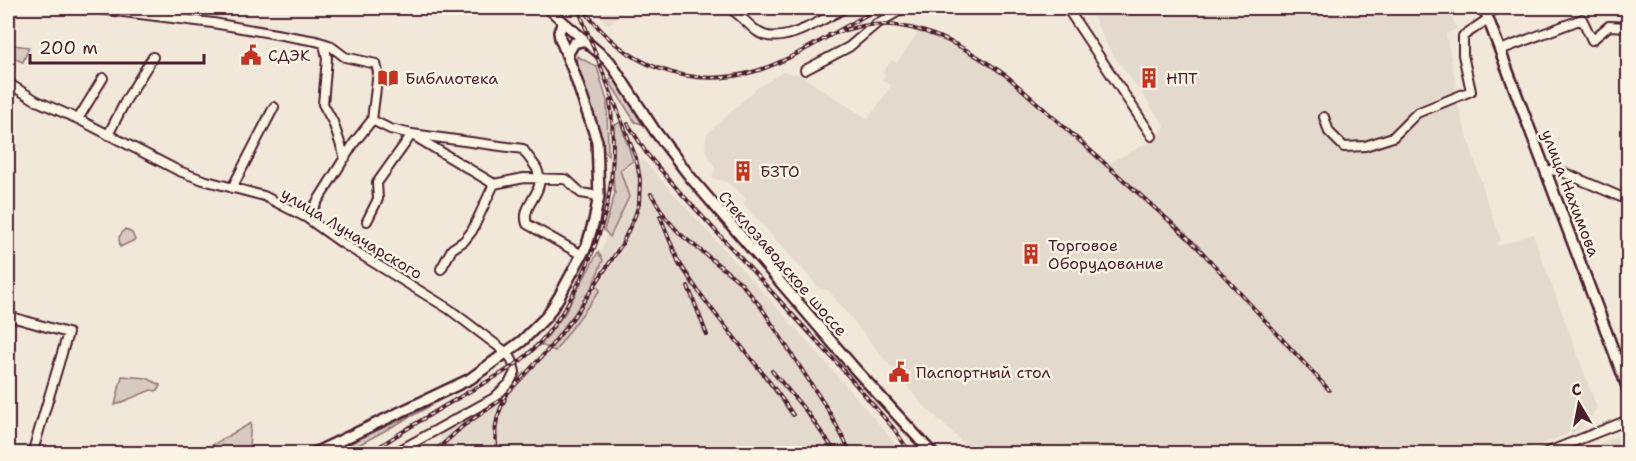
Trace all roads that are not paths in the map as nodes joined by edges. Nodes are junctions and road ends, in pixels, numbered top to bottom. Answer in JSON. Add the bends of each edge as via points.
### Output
{"nodes":[{"id":1,"x":91,"y":8,"type":"edge"},
{"id":2,"x":547,"y":8,"type":"edge"},
{"id":3,"x":729,"y":8,"type":"edge"},
{"id":4,"x":845,"y":8,"type":"edge"},
{"id":5,"x":904,"y":8,"type":"edge"},
{"id":6,"x":1067,"y":8,"type":"edge"},
{"id":7,"x":1484,"y":8,"type":"edge"},
{"id":8,"x":1488,"y":19,"type":"junction"},
{"id":9,"x":563,"y":22,"type":"junction"},
{"id":10,"x":1628,"y":27,"type":"edge"},
{"id":11,"x":586,"y":40,"type":"junction"},
{"id":12,"x":324,"y":44,"type":"junction"},
{"id":13,"x":1500,"y":50,"type":"junction"},
{"id":14,"x":567,"y":55,"type":"junction"},
{"id":15,"x":153,"y":57,"type":"dead end"},
{"id":16,"x":805,"y":70,"type":"dead end"},
{"id":17,"x":103,"y":78,"type":"dead end"},
{"id":18,"x":8,"y":83,"type":"edge"},
{"id":19,"x":274,"y":107,"type":"dead end"},
{"id":20,"x":1324,"y":117,"type":"dead end"},
{"id":21,"x":78,"y":119,"type":"junction"},
{"id":22,"x":372,"y":120,"type":"junction"},
{"id":23,"x":411,"y":134,"type":"junction"},
{"id":24,"x":108,"y":135,"type":"junction"},
{"id":25,"x":1152,"y":136,"type":"dead end"},
{"id":26,"x":345,"y":158,"type":"junction"},
{"id":27,"x":1547,"y":170,"type":"junction"},
{"id":28,"x":540,"y":179,"type":"junction"},
{"id":29,"x":494,"y":184,"type":"junction"},
{"id":30,"x":232,"y":188,"type":"junction"},
{"id":31,"x":598,"y":196,"type":"junction"},
{"id":32,"x":1629,"y":200,"type":"edge"},
{"id":33,"x":307,"y":219,"type":"junction"},
{"id":34,"x":367,"y":221,"type":"dead end"},
{"id":35,"x":582,"y":255,"type":"junction"},
{"id":36,"x":441,"y":268,"type":"dead end"},
{"id":37,"x":8,"y":316,"type":"edge"},
{"id":38,"x":507,"y":353,"type":"junction"},
{"id":39,"x":1629,"y":389,"type":"edge"},
{"id":40,"x":1629,"y":420,"type":"edge"},
{"id":41,"x":32,"y":453,"type":"edge"},
{"id":42,"x":312,"y":453,"type":"edge"},
{"id":43,"x":393,"y":453,"type":"edge"},
{"id":44,"x":933,"y":453,"type":"edge"},
{"id":45,"x":1543,"y":453,"type":"edge"}],
"edges":[{"from":1,"to":12,"type":"street","via":[[213,23]]},
{"from":2,"to":9,"type":"street"},
{"from":3,"to":4,"type":"street","via":[[760,34],[784,36]]},
{"from":5,"to":16,"type":"street","via":[[849,47]]},
{"from":6,"to":25,"type":"street"},
{"from":7,"to":8,"type":"main road","name":"улица Нахимова"},
{"from":8,"to":13,"type":"main road","name":"улица Нахимова"},
{"from":8,"to":20,"type":"street","via":[[1463,36],[1471,91],[1417,113],[1393,137],[1365,146],[1344,147],[1329,132]]},
{"from":9,"to":11,"type":"main road","name":"Стеклозаводское шоссе"},
{"from":9,"to":14,"type":"main road","via":[[559,32]]},
{"from":10,"to":13,"type":"street","via":[[1609,26],[1592,40],[1582,19]]},
{"from":11,"to":14,"type":"main road","via":[[574,43]]},
{"from":11,"to":44,"type":"main road","name":"Стеклозаводское шоссе","via":[[610,62],[691,178],[855,369]]},
{"from":12,"to":22,"type":"street","via":[[345,57],[376,64]]},
{"from":12,"to":26,"type":"street","via":[[327,58],[323,104]]},
{"from":13,"to":27,"type":"main road","name":"улица Нахимова"},
{"from":14,"to":31,"type":"main road","via":[[597,141]]},
{"from":15,"to":24,"type":"street"},
{"from":17,"to":21,"type":"street"},
{"from":18,"to":21,"type":"street","name":"улица Луначарского"},
{"from":19,"to":30,"type":"street"},
{"from":21,"to":24,"type":"street","name":"улица Луначарского"},
{"from":22,"to":23,"type":"street"},
{"from":22,"to":26,"type":"street"},
{"from":23,"to":28,"type":"street","via":[[523,149]]},
{"from":23,"to":29,"type":"street"},
{"from":23,"to":34,"type":"street","via":[[377,183],[378,199]]},
{"from":24,"to":30,"type":"street","name":"улица Луначарского","via":[[179,171]]},
{"from":26,"to":33,"type":"street"},
{"from":27,"to":32,"type":"street","via":[[1560,171]]},
{"from":27,"to":39,"type":"main road","name":"улица Нахимова"},
{"from":28,"to":29,"type":"street"},
{"from":28,"to":31,"type":"street","via":[[567,180],[581,193]]},
{"from":28,"to":35,"type":"street","via":[[539,189],[526,211],[527,224]]},
{"from":29,"to":36,"type":"street","via":[[472,231],[452,249]]},
{"from":30,"to":33,"type":"street","name":"улица Луначарского","via":[[264,196]]},
{"from":31,"to":35,"type":"main road","via":[[592,231]]},
{"from":33,"to":38,"type":"street","name":"улица Луначарского","via":[[449,309]]},
{"from":35,"to":38,"type":"main road","via":[[550,312]]},
{"from":37,"to":41,"type":"street","via":[[68,333]]},
{"from":38,"to":42,"type":"main road","via":[[470,379]]},
{"from":38,"to":43,"type":"street","via":[[515,372],[494,398]]},
{"from":40,"to":45,"type":"street"}]}
